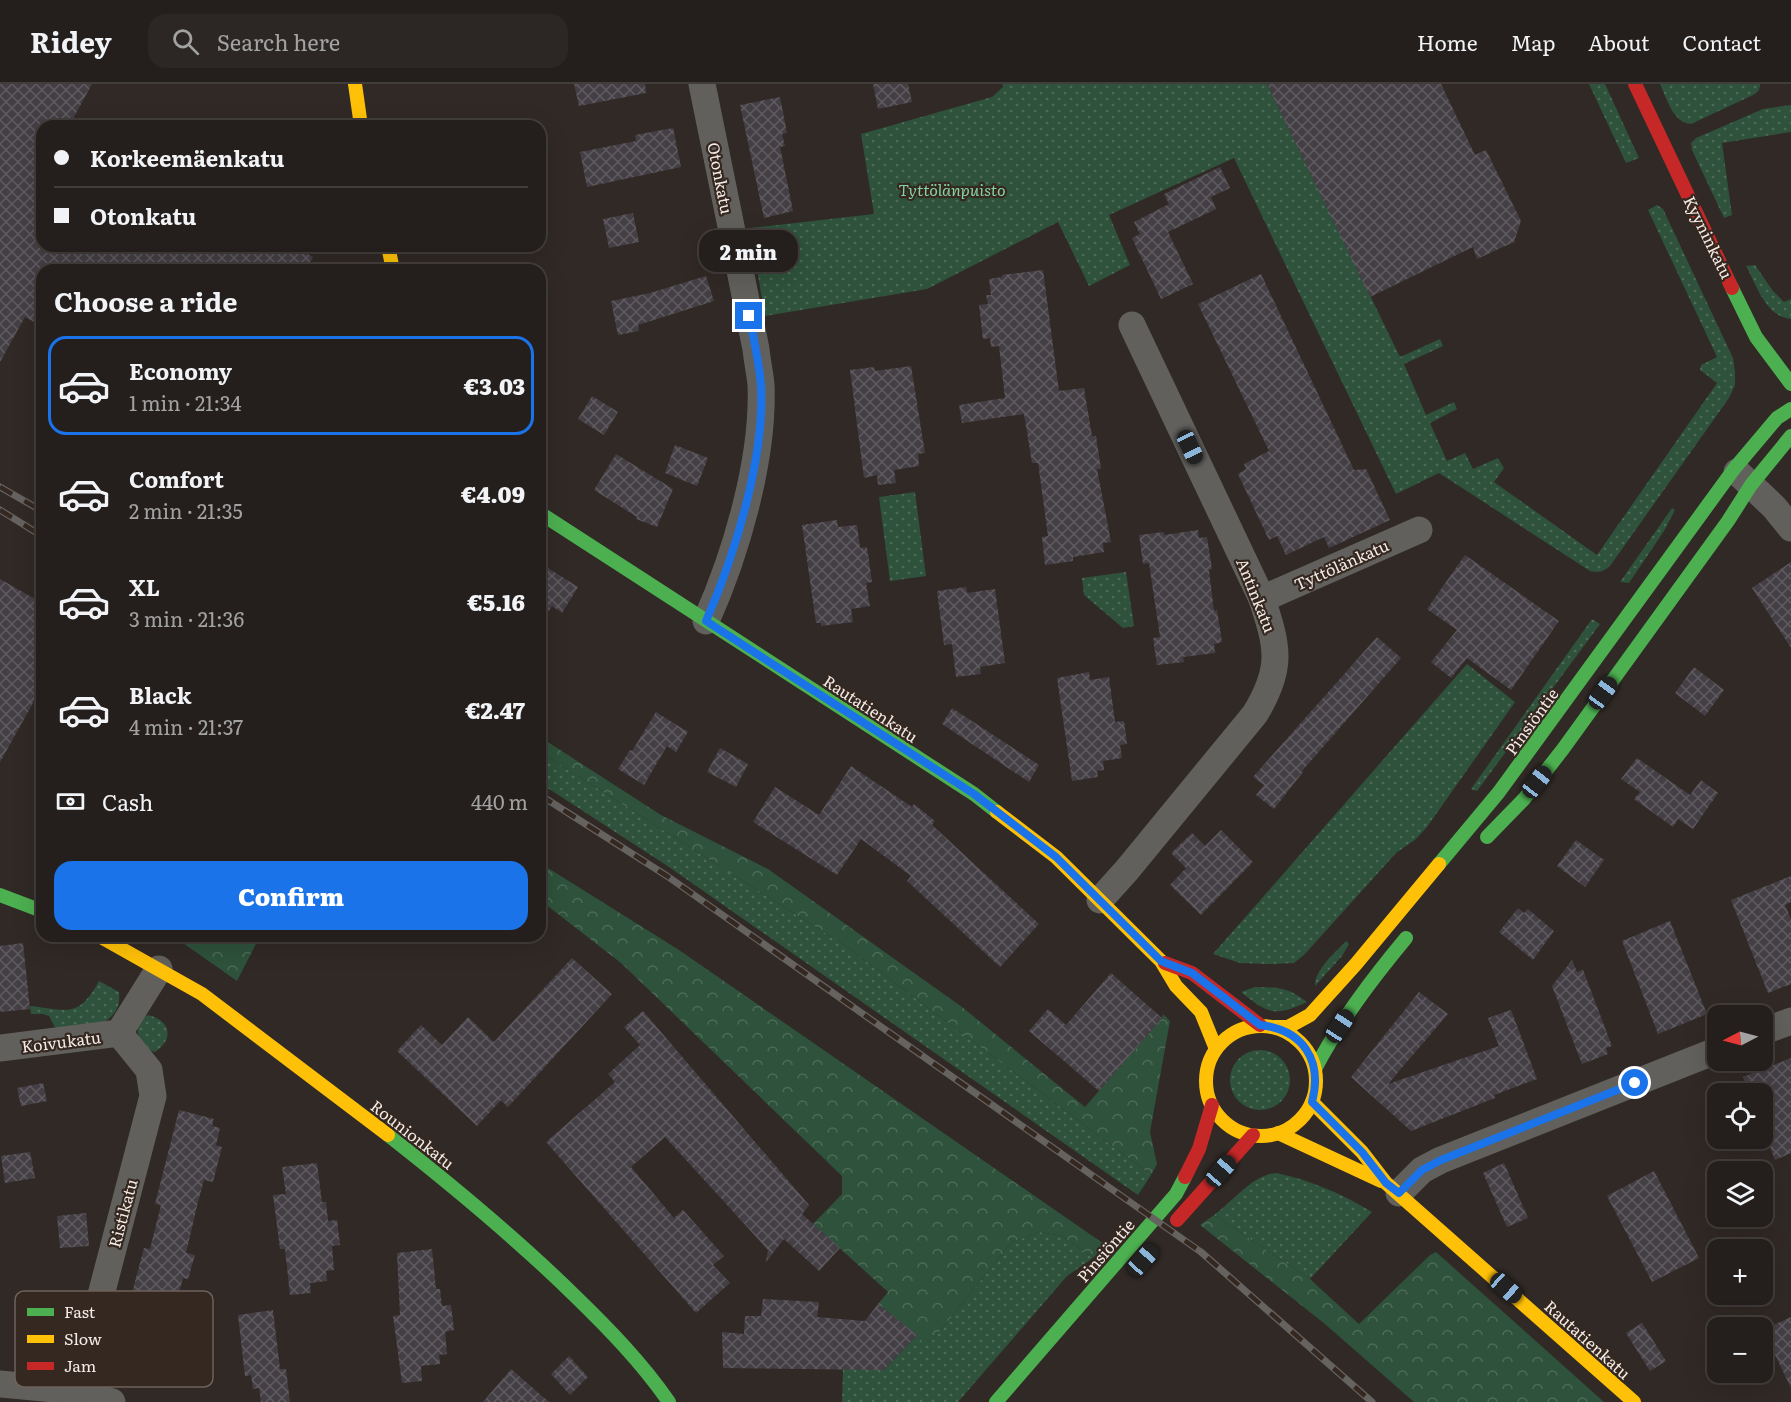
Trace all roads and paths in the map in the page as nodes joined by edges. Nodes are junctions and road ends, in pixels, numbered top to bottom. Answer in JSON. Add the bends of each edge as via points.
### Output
{"nodes":[{"id":1,"x":355,"y":84,"type":"edge"},
{"id":2,"x":702,"y":84,"type":"edge"},
{"id":3,"x":1635,"y":84,"type":"edge"},
{"id":4,"x":361,"y":120,"type":"edge"},
{"id":5,"x":1132,"y":325,"type":"dead end"},
{"id":6,"x":1791,"y":384,"type":"edge"},
{"id":7,"x":1791,"y":409,"type":"edge"},
{"id":8,"x":1791,"y":436,"type":"edge"},
{"id":9,"x":1742,"y":477,"type":"junction"},
{"id":10,"x":546,"y":517,"type":"edge"},
{"id":11,"x":1791,"y":528,"type":"edge"},
{"id":12,"x":1419,"y":530,"type":"dead end"},
{"id":13,"x":1262,"y":599,"type":"junction"},
{"id":14,"x":706,"y":621,"type":"junction"},
{"id":15,"x":1477,"y":850,"type":"dead end"},
{"id":16,"x":0,"y":895,"type":"edge"},
{"id":17,"x":1100,"y":900,"type":"junction"},
{"id":18,"x":36,"y":909,"type":"edge"},
{"id":19,"x":1416,"y":926,"type":"dead end"},
{"id":20,"x":110,"y":942,"type":"edge"},
{"id":21,"x":1161,"y":961,"type":"junction"},
{"id":22,"x":159,"y":969,"type":"junction"},
{"id":23,"x":1791,"y":1021,"type":"edge"},
{"id":24,"x":1268,"y":1026,"type":"junction"},
{"id":25,"x":1773,"y":1028,"type":"edge"},
{"id":26,"x":119,"y":1034,"type":"junction"},
{"id":27,"x":0,"y":1048,"type":"edge"},
{"id":28,"x":1216,"y":1049,"type":"junction"},
{"id":29,"x":1707,"y":1054,"type":"edge"},
{"id":30,"x":1315,"y":1070,"type":"junction"},
{"id":31,"x":1312,"y":1102,"type":"junction"},
{"id":32,"x":1212,"y":1104,"type":"junction"},
{"id":33,"x":1278,"y":1133,"type":"junction"},
{"id":34,"x":1253,"y":1135,"type":"junction"},
{"id":35,"x":1392,"y":1188,"type":"junction"},
{"id":36,"x":1166,"y":1233,"type":"dead end"},
{"id":37,"x":102,"y":1291,"type":"edge"},
{"id":38,"x":0,"y":1383,"type":"edge"},
{"id":39,"x":15,"y":1386,"type":"edge"},
{"id":40,"x":23,"y":1387,"type":"edge"},
{"id":41,"x":75,"y":1396,"type":"edge"},
{"id":42,"x":112,"y":1402,"type":"edge"},
{"id":43,"x":669,"y":1402,"type":"edge"},
{"id":44,"x":996,"y":1402,"type":"edge"},
{"id":45,"x":1634,"y":1402,"type":"edge"}],
"edges":[{"from":1,"to":4,"type":"main road"},
{"from":2,"to":14,"type":"street","name":"Otonkatu","via":[[761,385],[758,451],[743,513]]},
{"from":3,"to":6,"type":"main road","name":"Kyyninkatu","via":[[1756,337]]},
{"from":5,"to":13,"type":"street","name":"Antinkatu"},
{"from":7,"to":9,"type":"main road","name":"Pinsiöntie","via":[[1777,418]]},
{"from":8,"to":9,"type":"main road","name":"Pinsiöntie"},
{"from":9,"to":11,"type":"street"},
{"from":9,"to":15,"type":"main road","name":"Pinsiöntie","via":[[1728,521],[1563,749]]},
{"from":9,"to":24,"type":"main road","name":"Pinsiöntie","via":[[1499,792],[1319,1007],[1288,1027]]},
{"from":10,"to":14,"type":"main road","name":"Rautatienkatu"},
{"from":12,"to":13,"type":"street","name":"Tyttölänkatu"},
{"from":13,"to":17,"type":"street","name":"Antinkatu","via":[[1276,644],[1275,664],[1265,698]]},
{"from":14,"to":17,"type":"main road","name":"Rautatienkatu","via":[[974,794],[1056,857]]},
{"from":16,"to":18,"type":"main road"},
{"from":17,"to":21,"type":"main road","name":"Rautatienkatu"},
{"from":19,"to":30,"type":"main road","via":[[1359,997]]},
{"from":20,"to":22,"type":"main road","name":"Rounionkatu"},
{"from":21,"to":24,"type":"main road","name":"Rautatienkatu","via":[[1192,973]]},
{"from":21,"to":28,"type":"main road","name":"Rautatienkatu","via":[[1176,986],[1202,1012]]},
{"from":22,"to":26,"type":"street","name":"Koivukatu"},
{"from":22,"to":43,"type":"main road","name":"Rounionkatu","via":[[202,994],[468,1198],[591,1311],[647,1370]]},
{"from":23,"to":25,"type":"street"},
{"from":24,"to":28,"type":"main road","via":[[1243,1028]]},
{"from":24,"to":30,"type":"main road","via":[[1288,1032],[1299,1041],[1310,1054]]},
{"from":26,"to":27,"type":"street","name":"Koivukatu"},
{"from":26,"to":37,"type":"street","name":"Ristikatu","via":[[149,1070],[153,1096]]},
{"from":28,"to":32,"type":"main road","via":[[1206,1076]]},
{"from":29,"to":35,"type":"street","via":[[1441,1160]]},
{"from":30,"to":31,"type":"main road"},
{"from":31,"to":33,"type":"main road","via":[[1292,1126]]},
{"from":31,"to":35,"type":"main road","name":"Rautatienkatu"},
{"from":32,"to":34,"type":"main road","via":[[1236,1130]]},
{"from":32,"to":44,"type":"main road","name":"Pinsiöntie","via":[[1199,1149],[1176,1194]]},
{"from":33,"to":34,"type":"main road"},
{"from":33,"to":35,"type":"main road","name":"Rautatienkatu"},
{"from":34,"to":36,"type":"main road"},
{"from":35,"to":45,"type":"main road","name":"Rautatienkatu"},
{"from":38,"to":39,"type":"street"},
{"from":40,"to":41,"type":"street"},
{"from":41,"to":42,"type":"street"}]}
